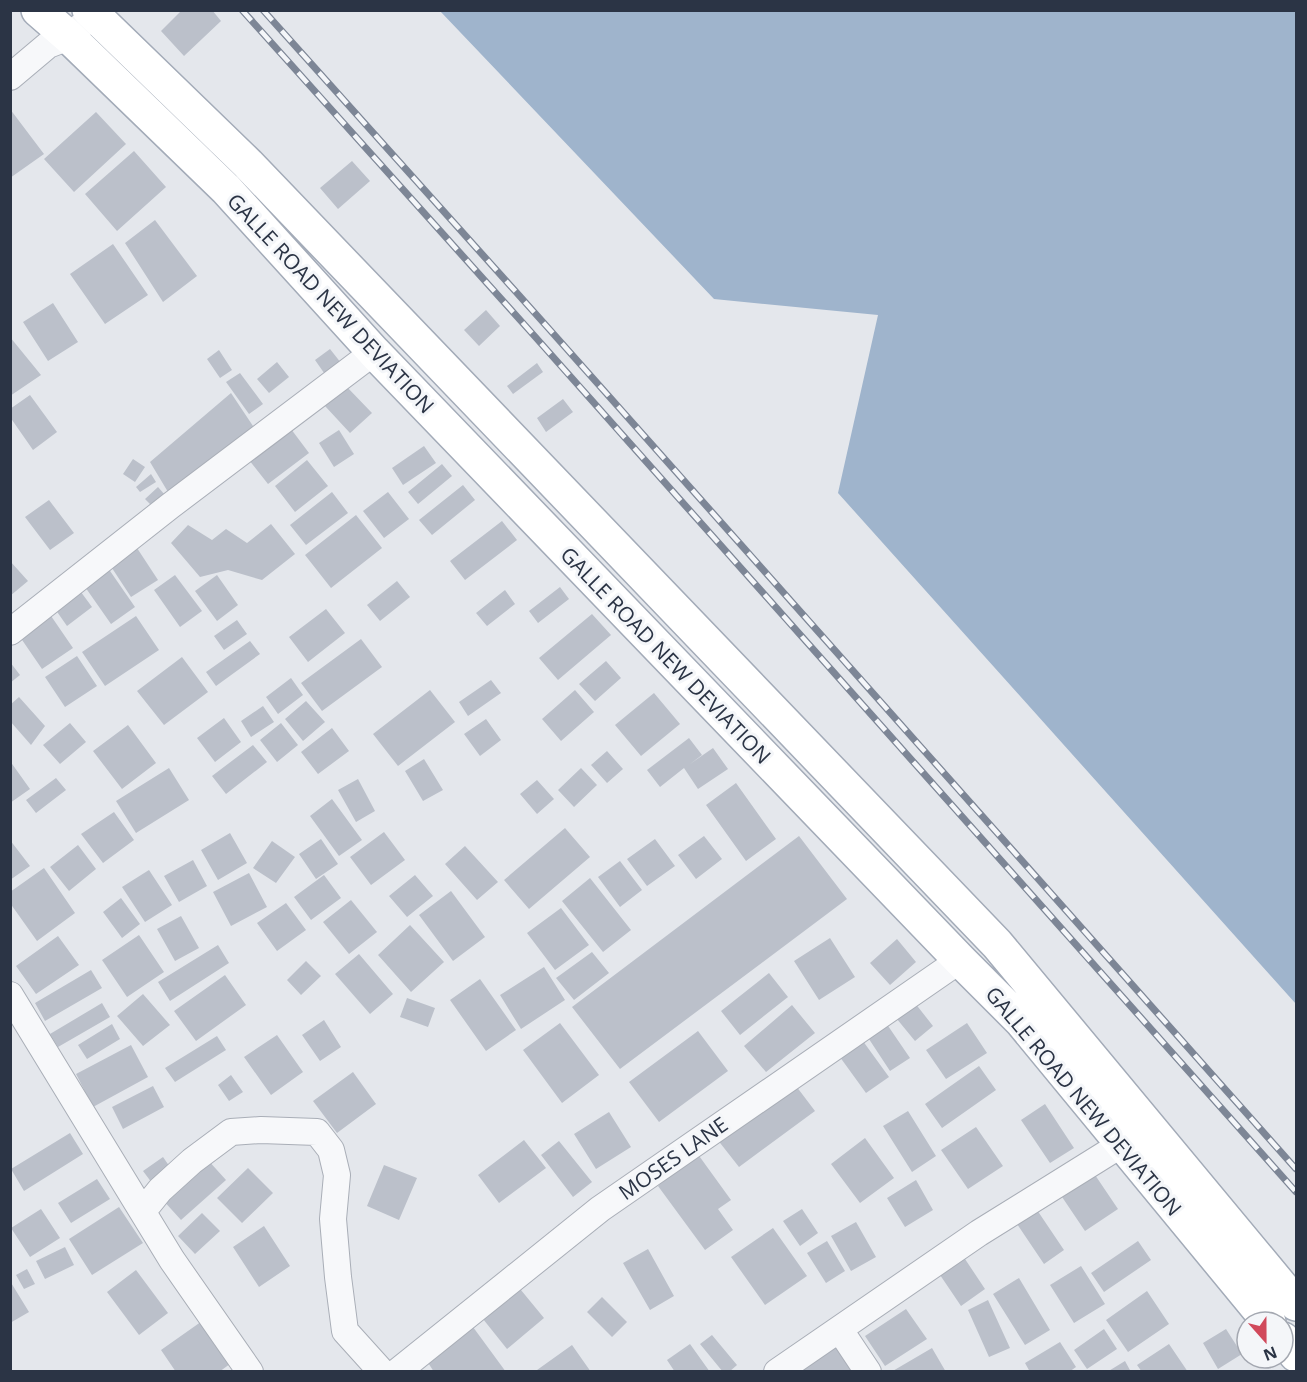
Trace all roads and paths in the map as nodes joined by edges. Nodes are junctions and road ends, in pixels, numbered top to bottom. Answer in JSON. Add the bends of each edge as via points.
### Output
{"nodes":[{"id":1,"x":38,"y":10,"type":"edge"},
{"id":2,"x":92,"y":13,"type":"edge"},
{"id":3,"x":69,"y":37,"type":"junction"},
{"id":4,"x":10,"y":77,"type":"edge"},
{"id":5,"x":374,"y":352,"type":"junction"},
{"id":6,"x":10,"y":632,"type":"edge"},
{"id":7,"x":960,"y":960,"type":"junction"},
{"id":8,"x":10,"y":995,"type":"edge"},
{"id":9,"x":1122,"y":1144,"type":"junction"},
{"id":10,"x":142,"y":1210,"type":"junction"},
{"id":11,"x":1296,"y":1304,"type":"edge"},
{"id":12,"x":1259,"y":1310,"type":"edge"},
{"id":13,"x":840,"y":1329,"type":"junction"},
{"id":14,"x":250,"y":1371,"type":"edge"},
{"id":15,"x":382,"y":1371,"type":"edge"},
{"id":16,"x":397,"y":1371,"type":"edge"},
{"id":17,"x":777,"y":1371,"type":"edge"},
{"id":18,"x":867,"y":1371,"type":"edge"}],
"edges":[{"from":1,"to":3,"type":"main road","name":"GALLE ROAD NEW DEVIATION"},
{"from":2,"to":3,"type":"street"},
{"from":2,"to":11,"type":"main road","name":"GALLE ROAD NEW DEVIATION","via":[[248,164],[997,944]]},
{"from":3,"to":4,"type":"street","via":[[48,45]]},
{"from":3,"to":5,"type":"main road","name":"GALLE ROAD NEW DEVIATION","via":[[226,189]]},
{"from":5,"to":6,"type":"street"},
{"from":5,"to":7,"type":"main road","name":"GALLE ROAD NEW DEVIATION"},
{"from":7,"to":9,"type":"main road","name":"GALLE ROAD NEW DEVIATION","via":[[1021,1021]]},
{"from":7,"to":16,"type":"street","name":"MOSES LANE","via":[[600,1209]]},
{"from":8,"to":10,"type":"street"},
{"from":9,"to":12,"type":"main road","name":"GALLE ROAD NEW DEVIATION"},
{"from":9,"to":13,"type":"street","via":[[979,1233]]},
{"from":10,"to":14,"type":"street"},
{"from":10,"to":15,"type":"street","via":[[192,1161],[231,1132],[317,1132],[331,1150],[337,1175],[333,1219],[345,1331]]},
{"from":13,"to":17,"type":"street"},
{"from":13,"to":18,"type":"street"}]}
